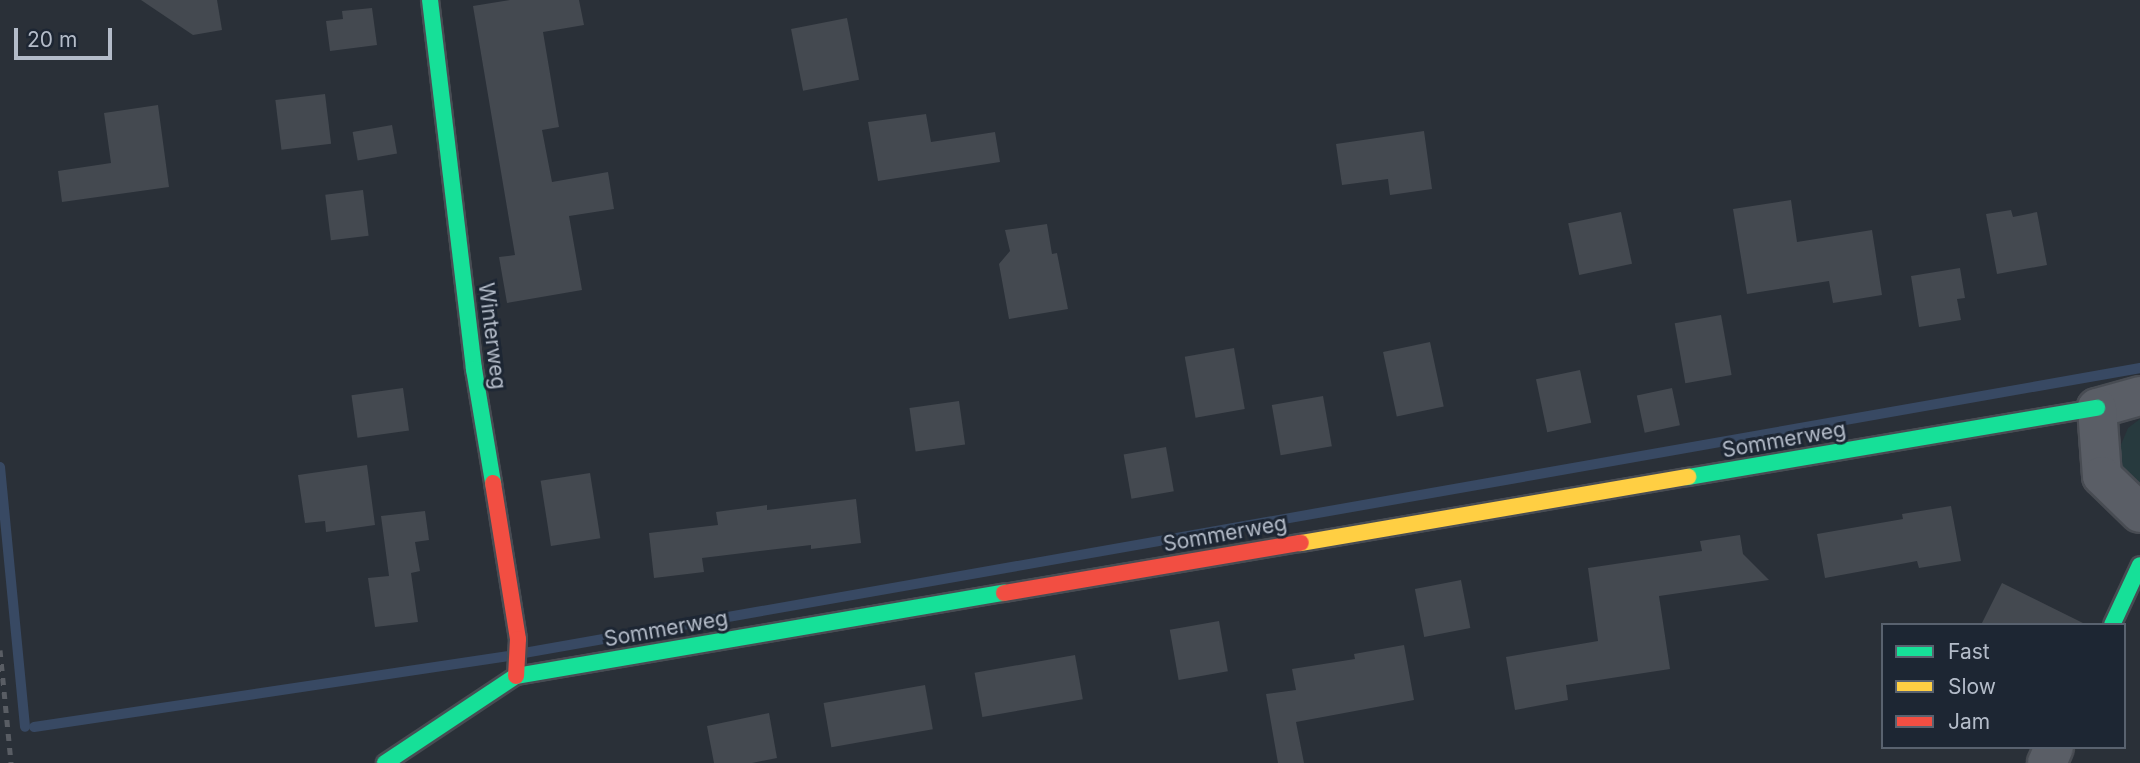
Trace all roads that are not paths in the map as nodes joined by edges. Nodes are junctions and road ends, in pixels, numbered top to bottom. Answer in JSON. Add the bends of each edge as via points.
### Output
{"nodes":[{"id":1,"x":430,"y":0,"type":"edge"},
{"id":2,"x":2140,"y":396,"type":"edge"},
{"id":3,"x":2096,"y":408,"type":"junction"},
{"id":4,"x":2140,"y":513,"type":"edge"},
{"id":5,"x":2140,"y":565,"type":"edge"},
{"id":6,"x":2113,"y":623,"type":"edge"},
{"id":7,"x":517,"y":669,"type":"junction"},
{"id":8,"x":386,"y":763,"type":"edge"}],
"edges":[{"from":1,"to":7,"type":"street","name":"Winterweg","via":[[474,369],[518,639]]},
{"from":2,"to":3,"type":"street"},
{"from":3,"to":4,"type":"street","via":[[2102,476]]},
{"from":3,"to":7,"type":"street","name":"Sommerweg"},
{"from":5,"to":6,"type":"street"},
{"from":7,"to":8,"type":"street","name":"Sommerweg"}]}
